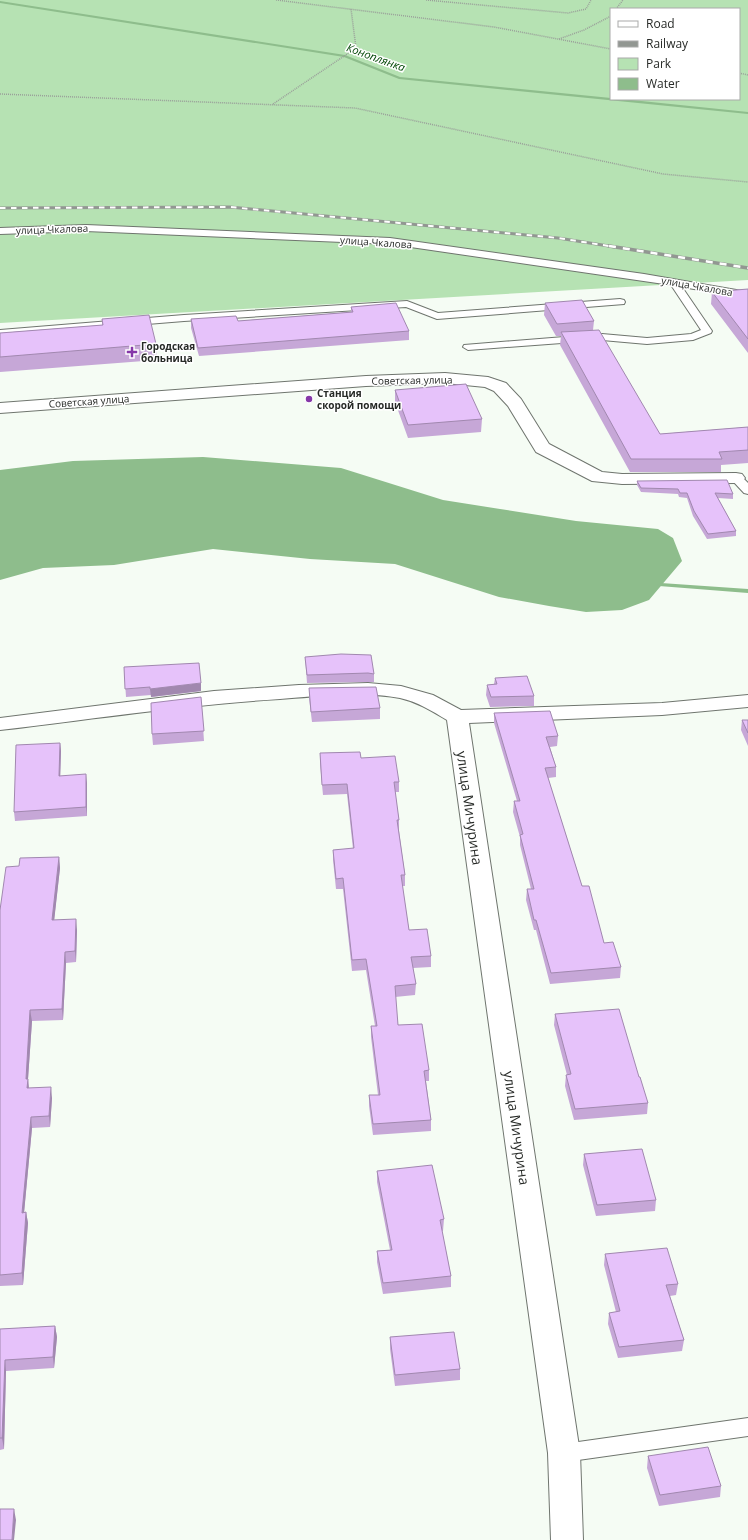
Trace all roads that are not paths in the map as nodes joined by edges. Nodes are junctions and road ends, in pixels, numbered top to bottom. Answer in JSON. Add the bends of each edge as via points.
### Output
{"nodes":[{"id":1,"x":0,"y":231,"type":"edge"},
{"id":2,"x":674,"y":282,"type":"junction"},
{"id":3,"x":748,"y":295,"type":"edge"},
{"id":4,"x":620,"y":302,"type":"dead end"},
{"id":5,"x":0,"y":333,"type":"edge"},
{"id":6,"x":468,"y":347,"type":"dead end"},
{"id":7,"x":0,"y":408,"type":"edge"},
{"id":8,"x":742,"y":484,"type":"edge"},
{"id":9,"x":748,"y":701,"type":"edge"},
{"id":10,"x":457,"y":717,"type":"junction"},
{"id":11,"x":0,"y":724,"type":"edge"},
{"id":12,"x":748,"y":1427,"type":"edge"},
{"id":13,"x":564,"y":1453,"type":"junction"},
{"id":14,"x":567,"y":1540,"type":"edge"}],
"edges":[{"from":1,"to":2,"type":"lane","name":"улица Чкалова","via":[[86,228],[390,242]]},
{"from":2,"to":3,"type":"lane","name":"улица Чкалова"},
{"from":2,"to":6,"type":"lane","via":[[707,331],[693,337],[647,341],[602,337]]},
{"from":4,"to":5,"type":"lane","via":[[438,316],[407,304]]},
{"from":7,"to":8,"type":"street","name":"Советская улица","via":[[366,381],[445,378],[488,382],[500,387],[515,403],[542,448],[598,477]]},
{"from":9,"to":10,"type":"street","via":[[662,709]]},
{"from":10,"to":11,"type":"street","via":[[426,699],[401,692],[368,689],[214,697]]},
{"from":10,"to":13,"type":"street","name":"улица Мичурина"},
{"from":12,"to":13,"type":"lane"},
{"from":13,"to":14,"type":"street","name":"улица Мичурина"}]}
